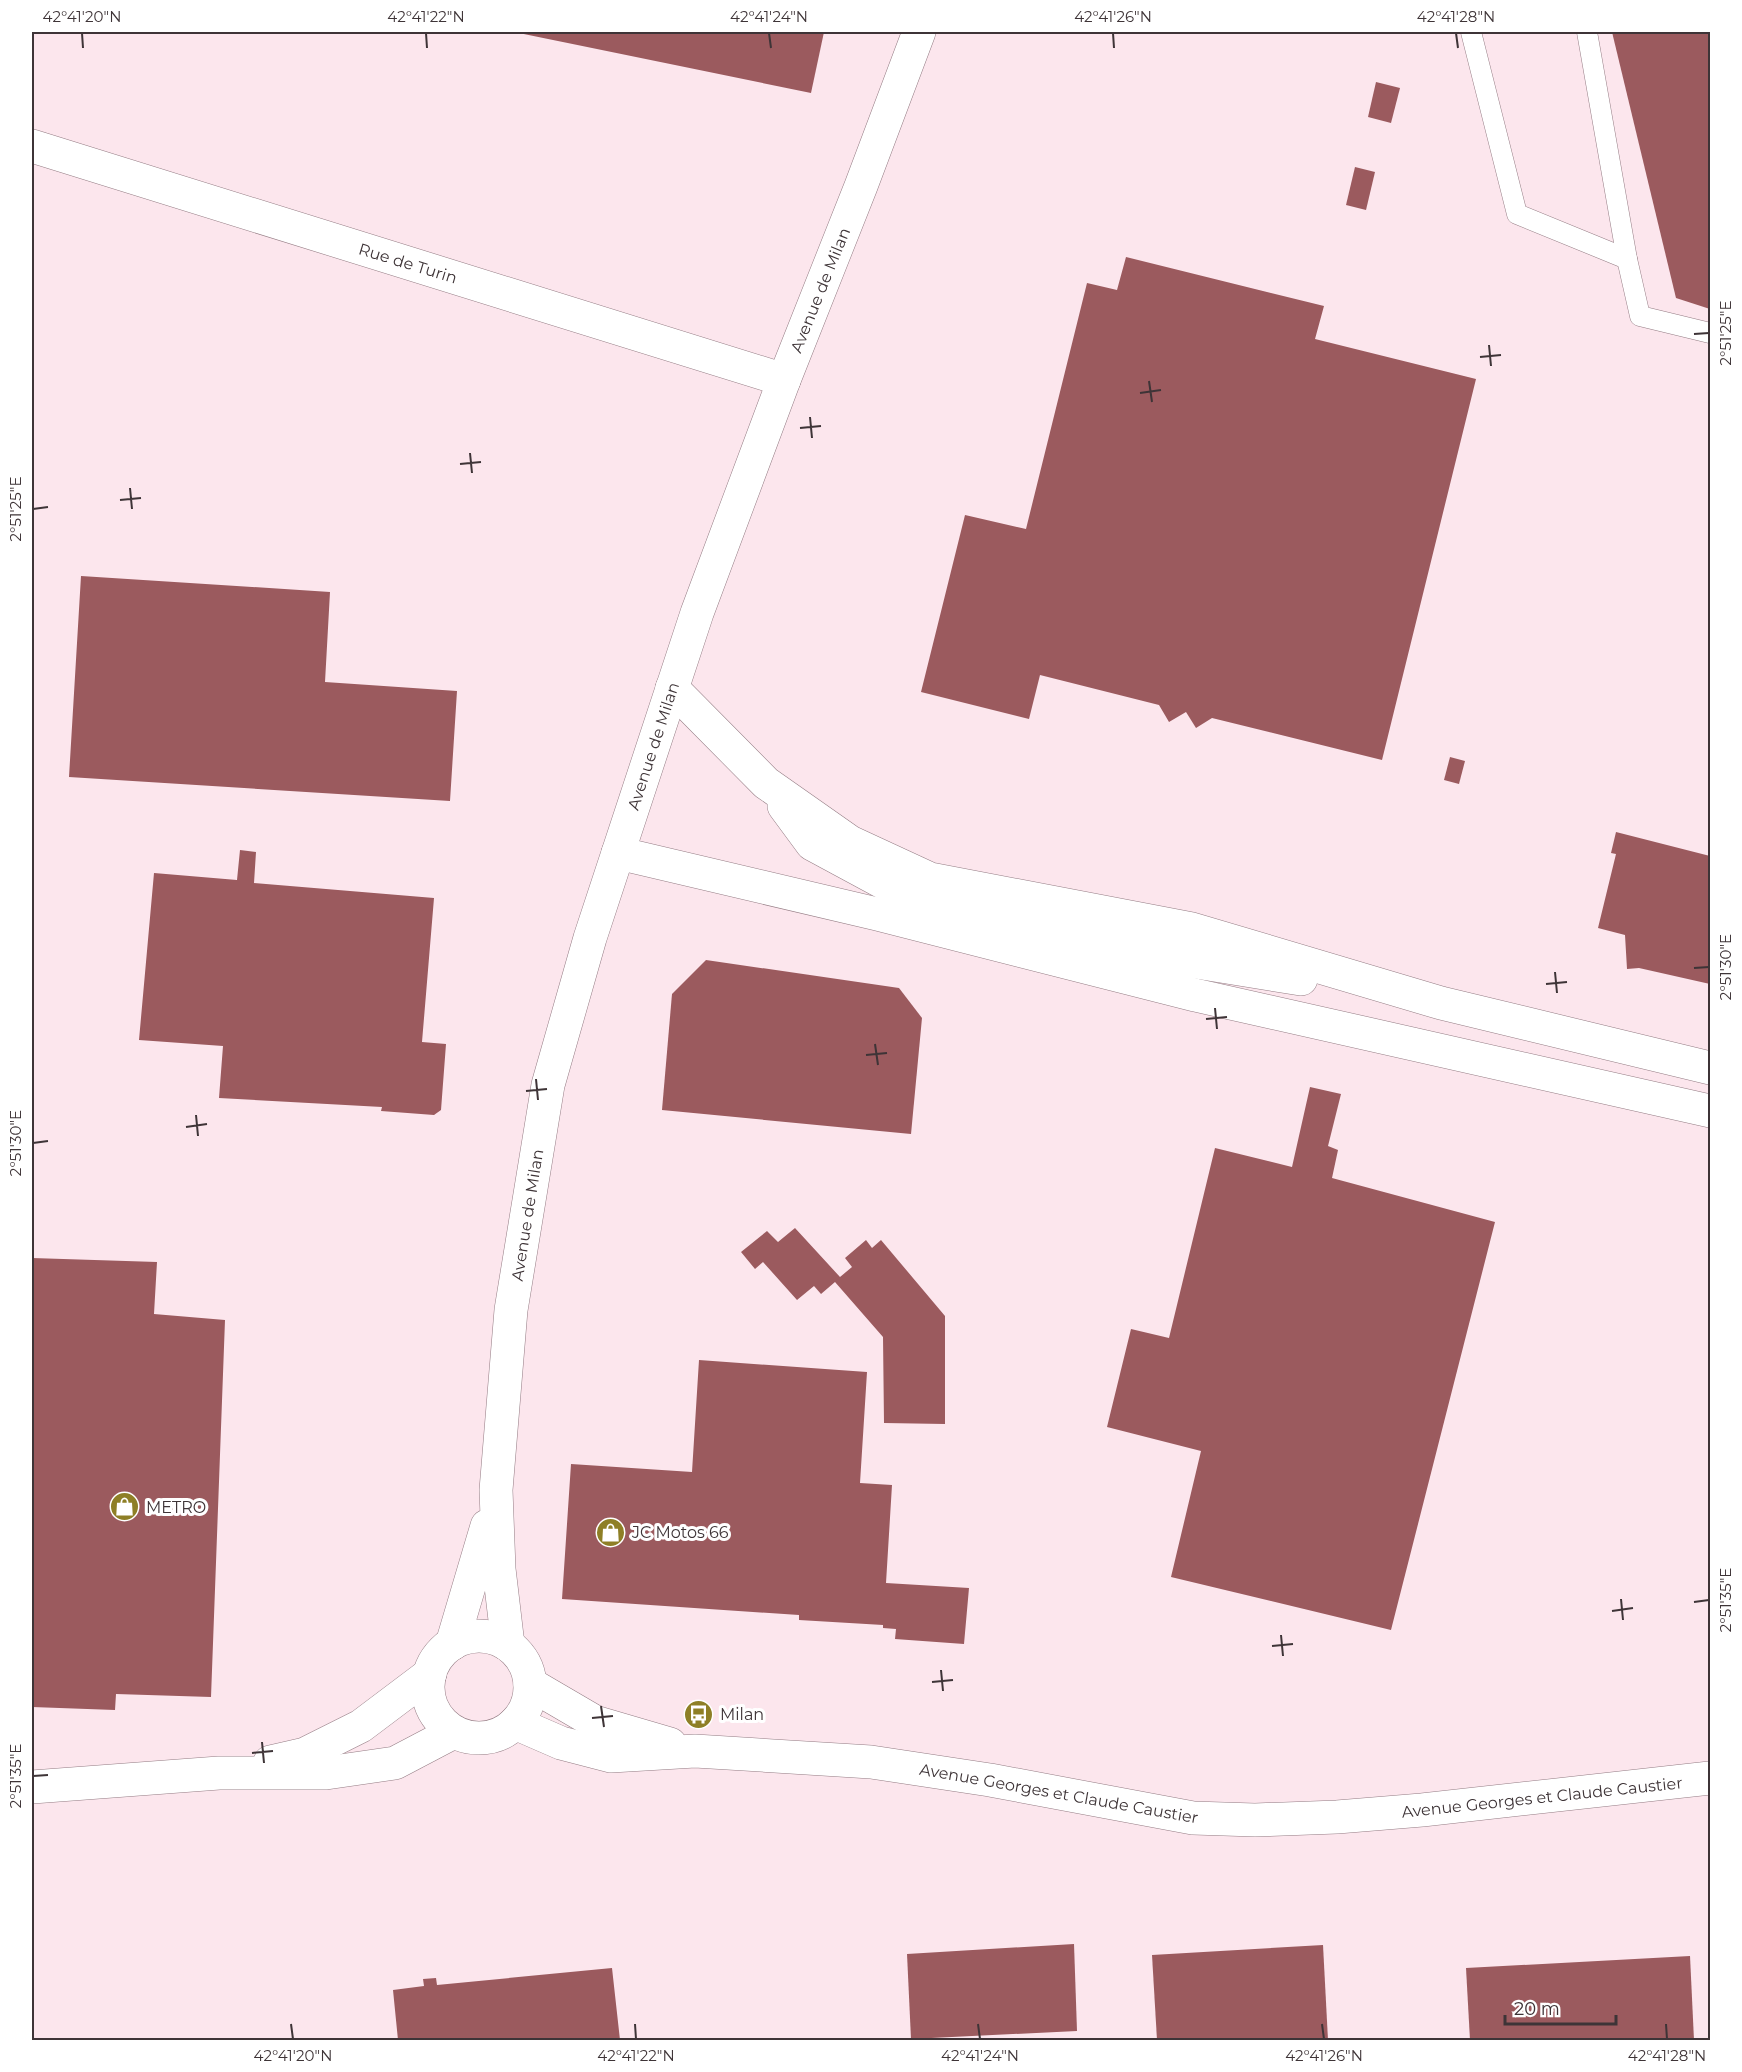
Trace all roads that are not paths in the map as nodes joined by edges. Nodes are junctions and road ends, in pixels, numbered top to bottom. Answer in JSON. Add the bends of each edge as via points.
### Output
{"nodes":[{"id":1,"x":919,"y":32,"type":"edge"},
{"id":2,"x":1471,"y":32,"type":"edge"},
{"id":3,"x":1587,"y":32,"type":"edge"},
{"id":4,"x":32,"y":146,"type":"edge"},
{"id":5,"x":1627,"y":259,"type":"junction"},
{"id":6,"x":1710,"y":333,"type":"edge"},
{"id":7,"x":784,"y":380,"type":"junction"},
{"id":8,"x":672,"y":688,"type":"junction"},
{"id":9,"x":618,"y":853,"type":"junction"},
{"id":10,"x":1710,"y":1068,"type":"edge"},
{"id":11,"x":1710,"y":1111,"type":"edge"},
{"id":12,"x":496,"y":1490,"type":"junction"},
{"id":13,"x":452,"y":1644,"type":"junction"},
{"id":14,"x":508,"y":1645,"type":"junction"},
{"id":15,"x":430,"y":1674,"type":"junction"},
{"id":16,"x":530,"y":1684,"type":"junction"},
{"id":17,"x":515,"y":1723,"type":"junction"},
{"id":18,"x":454,"y":1732,"type":"junction"},
{"id":19,"x":695,"y":1751,"type":"junction"},
{"id":20,"x":219,"y":1773,"type":"junction"},
{"id":21,"x":1710,"y":1778,"type":"edge"},
{"id":22,"x":32,"y":1787,"type":"edge"}],
"edges":[{"from":1,"to":7,"type":"street","name":"Avenue de Milan"},
{"from":2,"to":5,"type":"lane","via":[[1517,214]]},
{"from":3,"to":5,"type":"lane"},
{"from":4,"to":7,"type":"street","name":"Rue de Turin"},
{"from":5,"to":6,"type":"lane","via":[[1640,316]]},
{"from":7,"to":8,"type":"street","name":"Avenue de Milan"},
{"from":8,"to":9,"type":"street","name":"Avenue de Milan"},
{"from":8,"to":10,"type":"street","via":[[766,783],[850,842],[930,879],[1192,929],[1441,1003]]},
{"from":9,"to":11,"type":"street","via":[[1195,995]]},
{"from":9,"to":12,"type":"street","name":"Avenue de Milan","via":[[548,1085],[511,1310]]},
{"from":12,"to":13,"type":"street","name":"Avenue de Milan"},
{"from":12,"to":14,"type":"street","name":"Avenue de Milan","via":[[499,1569]]},
{"from":13,"to":14,"type":"street","via":[[481,1636]]},
{"from":13,"to":15,"type":"street","via":[[435,1662]]},
{"from":14,"to":16,"type":"street","via":[[527,1670]]},
{"from":15,"to":18,"type":"street","via":[[432,1707]]},
{"from":15,"to":20,"type":"street","via":[[361,1726],[305,1754]]},
{"from":16,"to":17,"type":"street","via":[[524,1712]]},
{"from":16,"to":19,"type":"street","name":"Avenue Georges et Claude Caustier","via":[[595,1722]]},
{"from":17,"to":18,"type":"street","via":[[486,1738]]},
{"from":17,"to":19,"type":"street","name":"Avenue Georges et Claude Caustier","via":[[561,1743],[611,1756]]},
{"from":18,"to":20,"type":"street","via":[[395,1762],[326,1773]]},
{"from":19,"to":21,"type":"street","name":"Avenue Georges et Claude Caustier","via":[[871,1762],[1193,1818],[1255,1820],[1422,1810]]},
{"from":20,"to":22,"type":"street"}]}
